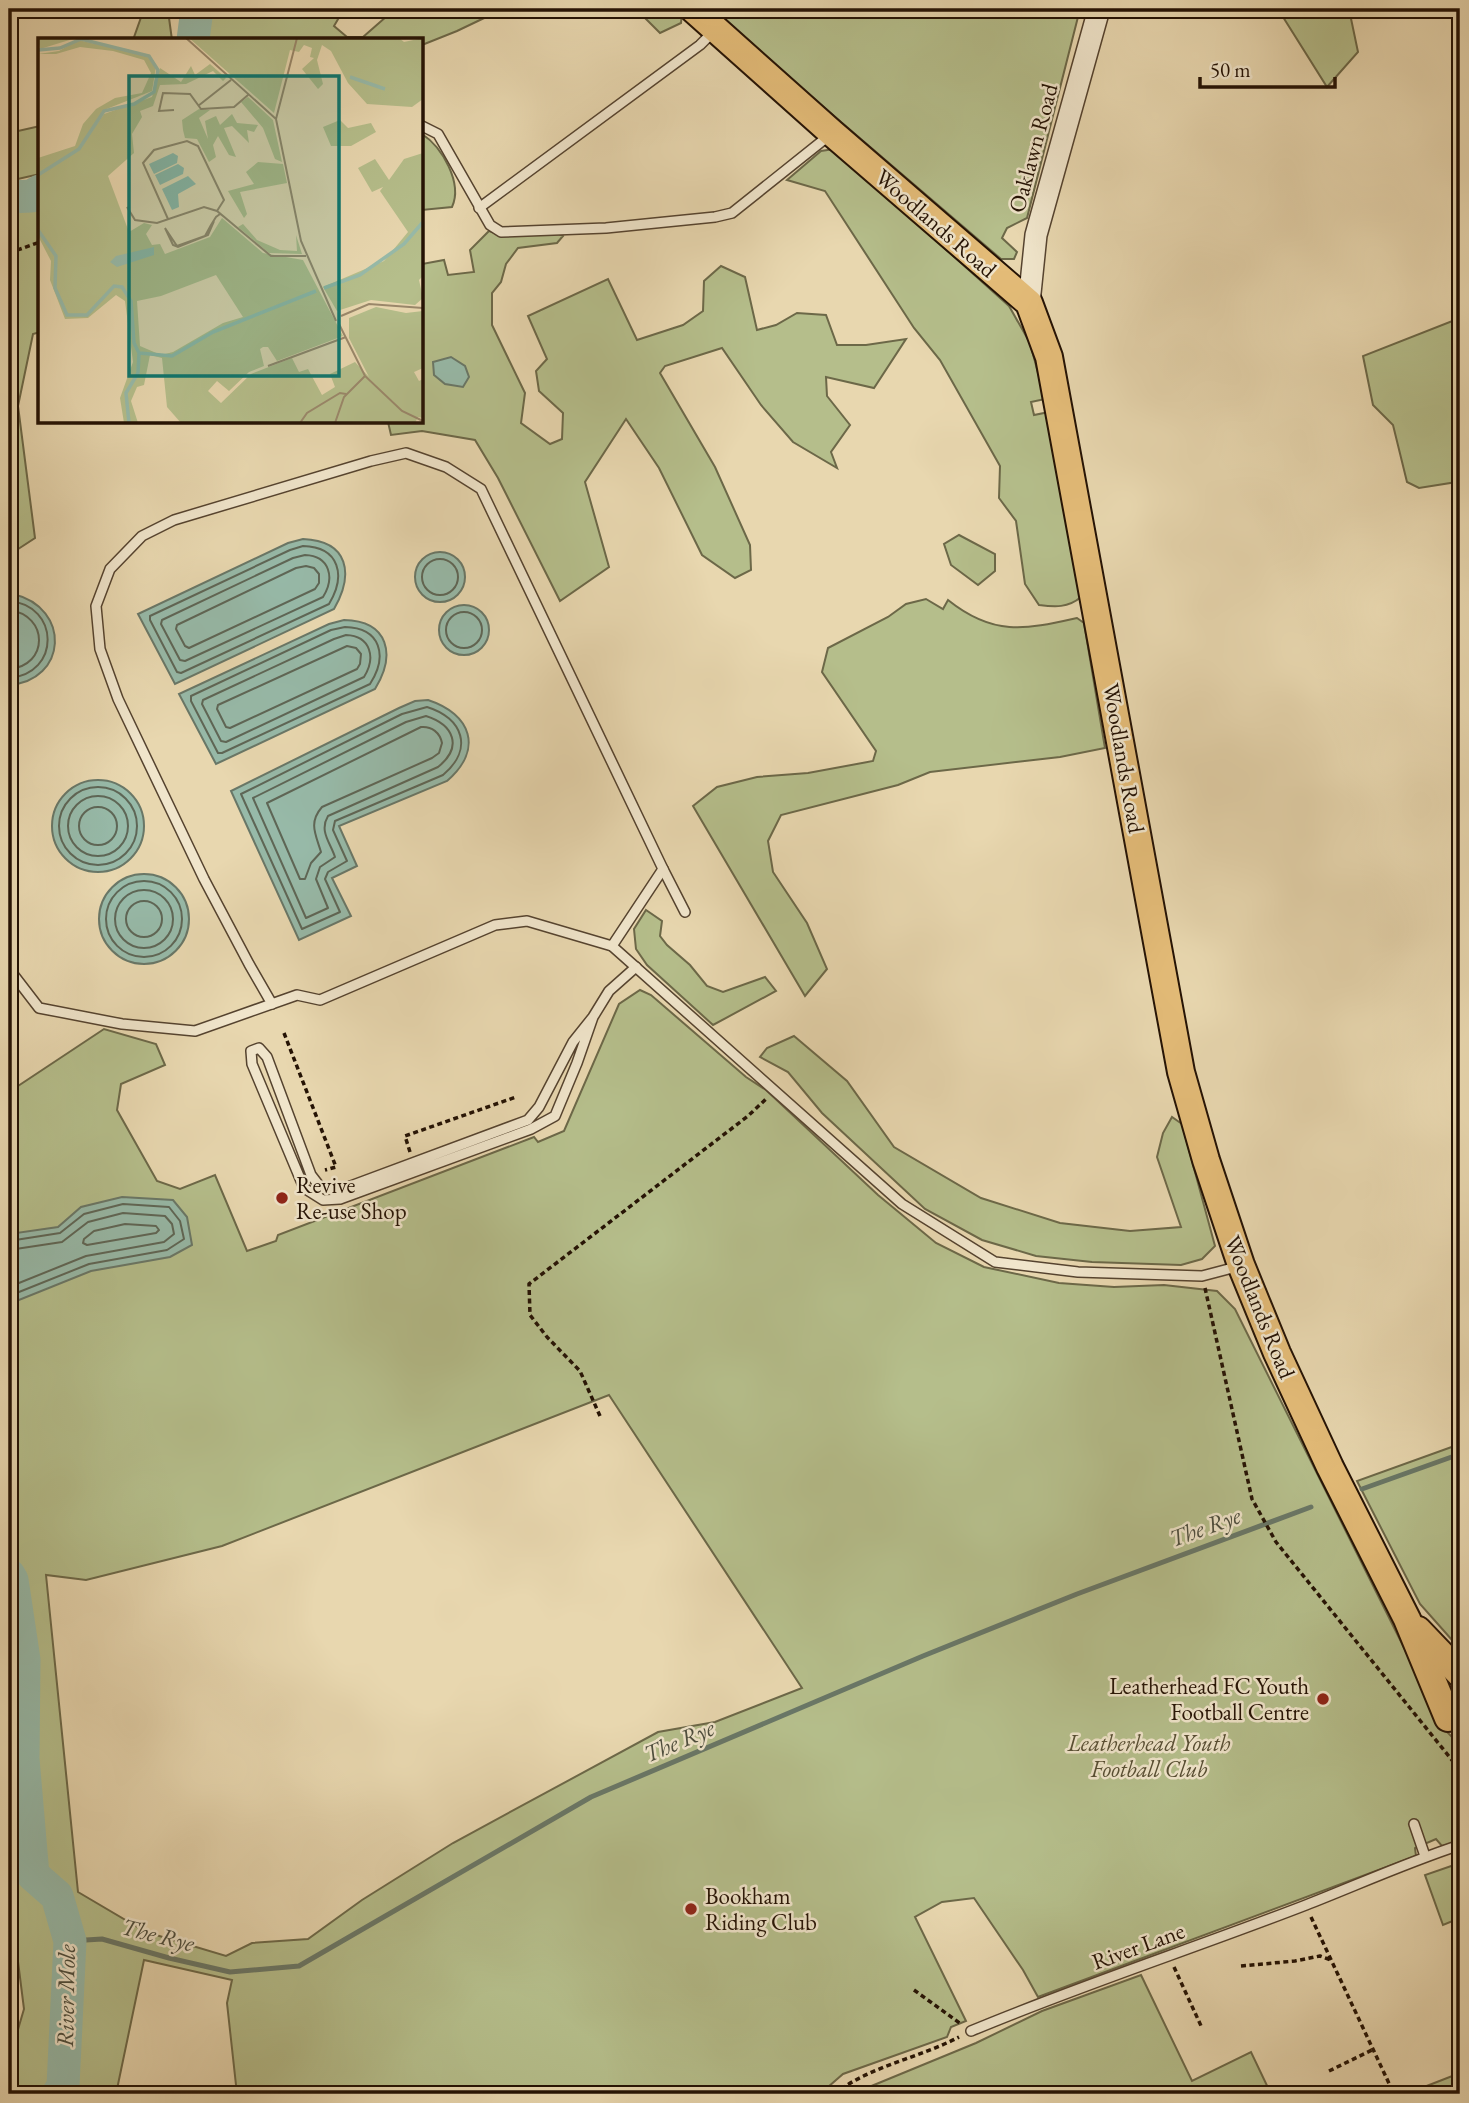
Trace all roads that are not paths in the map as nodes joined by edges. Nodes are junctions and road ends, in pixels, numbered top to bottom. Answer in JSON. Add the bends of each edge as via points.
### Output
{"nodes":[{"id":1,"x":693,"y":9,"type":"edge"},
{"id":2,"x":1099,"y":9,"type":"edge"},
{"id":3,"x":716,"y":28,"type":"junction"},
{"id":4,"x":424,"y":127,"type":"edge"},
{"id":5,"x":832,"y":133,"type":"junction"},
{"id":6,"x":479,"y":208,"type":"junction"},
{"id":7,"x":1029,"y":303,"type":"junction"},
{"id":8,"x":663,"y":869,"type":"junction"},
{"id":9,"x":685,"y":912,"type":"dead end"},
{"id":10,"x":612,"y":946,"type":"junction"},
{"id":11,"x":636,"y":967,"type":"junction"},
{"id":12,"x":9,"y":969,"type":"edge"},
{"id":13,"x":272,"y":1004,"type":"junction"},
{"id":14,"x":593,"y":1017,"type":"junction"},
{"id":15,"x":539,"y":1107,"type":"junction"},
{"id":16,"x":548,"y":1119,"type":"junction"},
{"id":17,"x":1241,"y":1265,"type":"junction"},
{"id":18,"x":1407,"y":1619,"type":"junction"},
{"id":19,"x":1460,"y":1674,"type":"edge"},
{"id":20,"x":1460,"y":1689,"type":"edge"},
{"id":21,"x":1454,"y":1726,"type":"edge"},
{"id":22,"x":1414,"y":1824,"type":"dead end"},
{"id":23,"x":1460,"y":1846,"type":"edge"},
{"id":24,"x":1425,"y":1856,"type":"junction"},
{"id":25,"x":971,"y":2031,"type":"road end"}],
"edges":[{"from":1,"to":3,"type":"main road","name":"Woodlands Road"},
{"from":2,"to":7,"type":"street","name":"Oaklawn Road","via":[[1036,235]]},
{"from":3,"to":5,"type":"main road","name":"Woodlands Road"},
{"from":3,"to":6,"type":"lane","via":[[700,45]]},
{"from":4,"to":6,"type":"lane","via":[[438,134]]},
{"from":5,"to":6,"type":"lane","via":[[732,213],[715,218],[501,232],[489,225]]},
{"from":5,"to":7,"type":"main road","name":"Woodlands Road"},
{"from":7,"to":17,"type":"main road","name":"Woodlands Road","via":[[1056,392],[1181,1072]]},
{"from":8,"to":9,"type":"lane"},
{"from":8,"to":10,"type":"lane"},
{"from":8,"to":13,"type":"lane","via":[[481,489],[446,467],[406,453],[174,520],[142,536],[110,569],[96,606],[100,649],[118,699],[204,879]]},
{"from":10,"to":11,"type":"lane"},
{"from":10,"to":13,"type":"lane","via":[[527,920],[495,925],[320,1000],[297,995]]},
{"from":11,"to":14,"type":"lane","via":[[609,991]]},
{"from":11,"to":17,"type":"lane","via":[[902,1205],[995,1262],[1078,1272],[1202,1276]]},
{"from":12,"to":13,"type":"lane","via":[[39,1008],[122,1024],[195,1031]]},
{"from":14,"to":15,"type":"lane","via":[[573,1042]]},
{"from":14,"to":16,"type":"lane","via":[[555,1116]]},
{"from":15,"to":16,"type":"lane","via":[[538,1118]]},
{"from":15,"to":16,"type":"lane","via":[[528,1120],[337,1191],[321,1188],[311,1175],[267,1057],[259,1048],[251,1051],[252,1064],[304,1188],[323,1200],[353,1195]]},
{"from":17,"to":18,"type":"main road","name":"Woodlands Road","via":[[1330,1467]]},
{"from":18,"to":19,"type":"main road","name":"Woodlands Road"},
{"from":18,"to":21,"type":"main road","name":"Woodlands Road"},
{"from":20,"to":21,"type":"main road","via":[[1451,1698]]},
{"from":22,"to":24,"type":"lane"},
{"from":23,"to":24,"type":"lane","name":"River Lane"},
{"from":24,"to":25,"type":"lane","name":"River Lane"}]}
